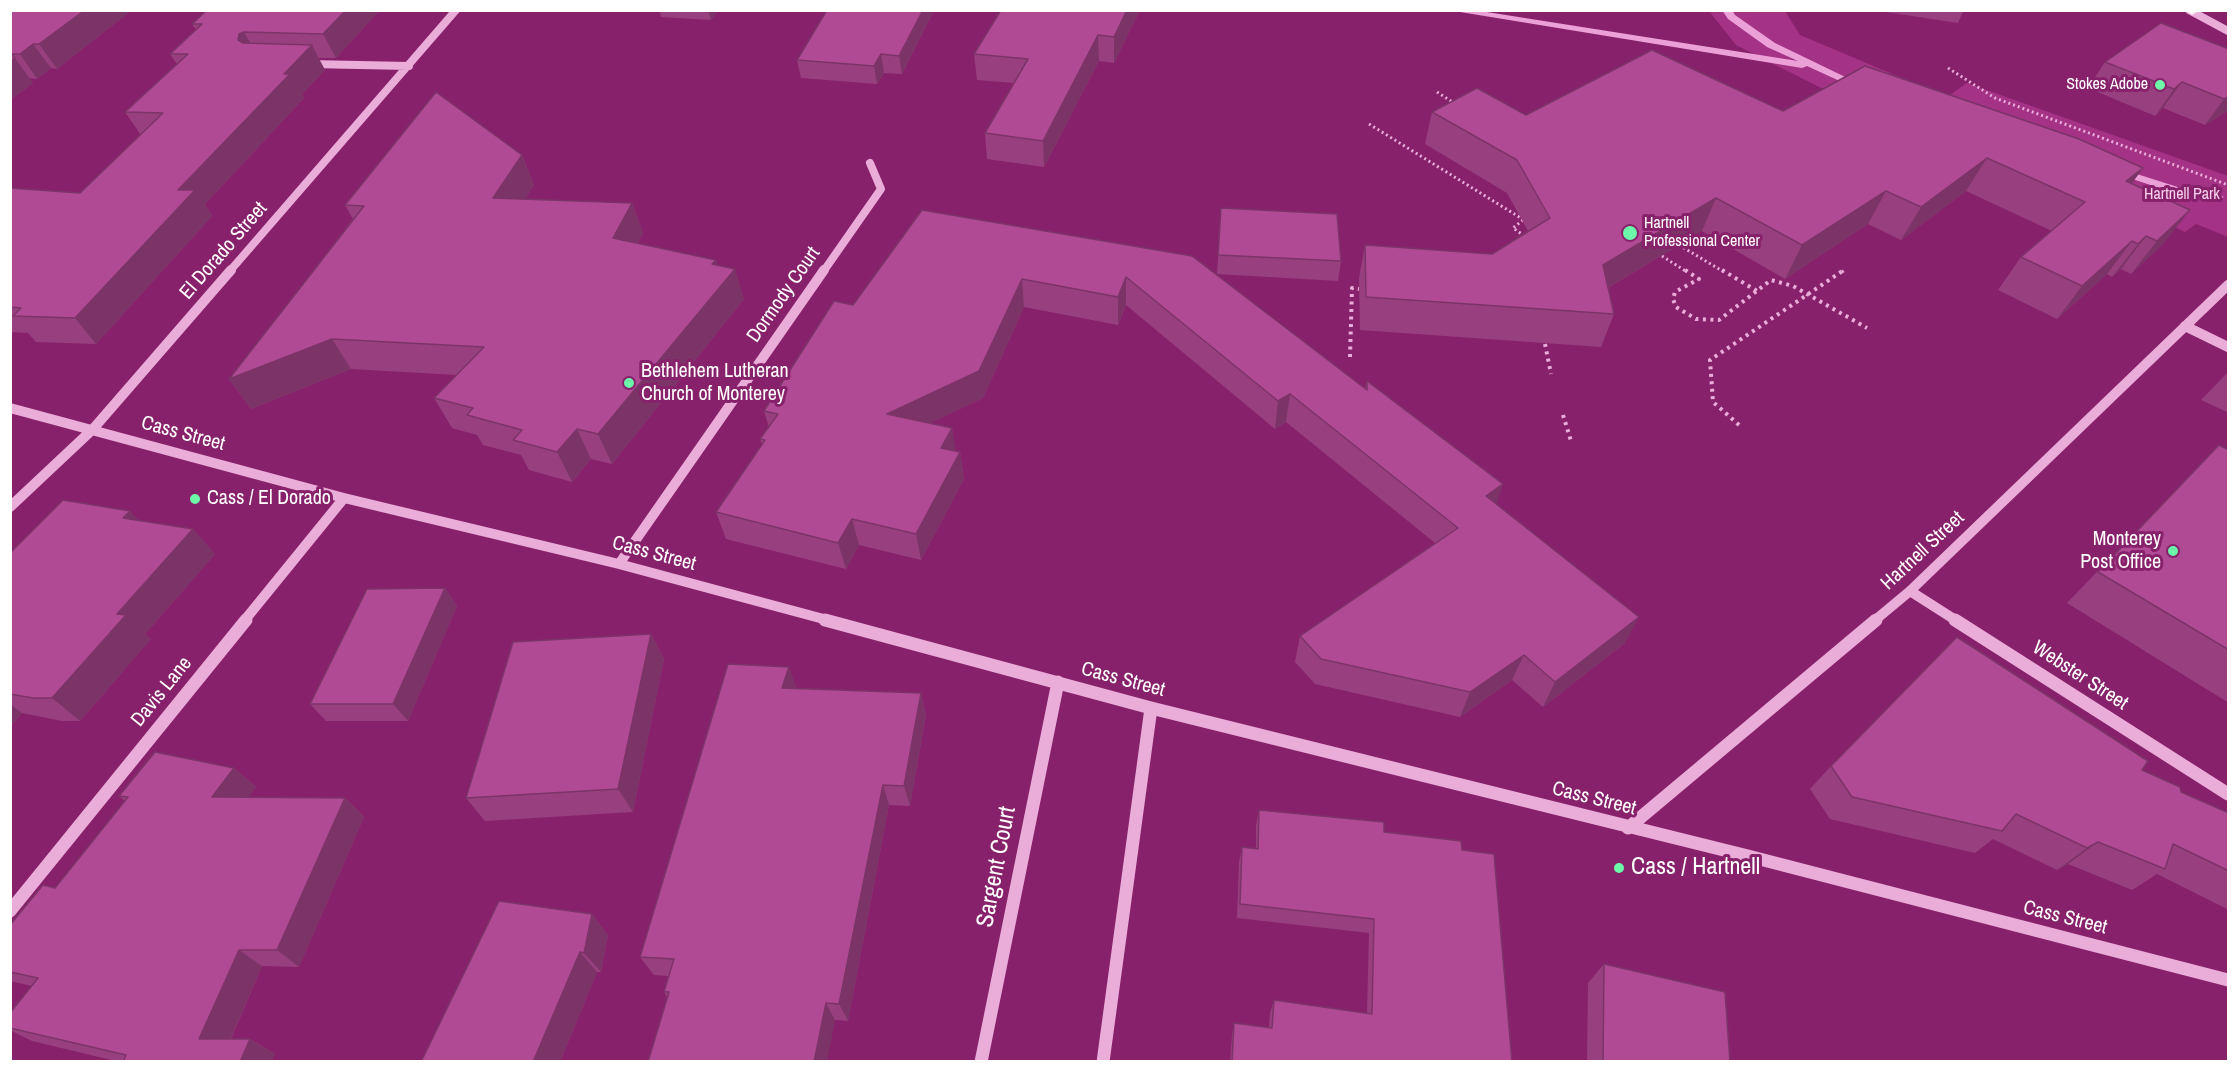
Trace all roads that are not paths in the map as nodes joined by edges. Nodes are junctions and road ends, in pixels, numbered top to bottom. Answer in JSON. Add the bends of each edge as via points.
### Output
{"nodes":[{"id":1,"x":456,"y":10,"type":"edge"},
{"id":2,"x":2190,"y":11,"type":"edge"},
{"id":3,"x":2207,"y":20,"type":"junction"},
{"id":4,"x":2229,"y":22,"type":"edge"},
{"id":5,"x":2229,"y":31,"type":"edge"},
{"id":6,"x":303,"y":64,"type":"edge"},
{"id":7,"x":409,"y":66,"type":"junction"},
{"id":8,"x":870,"y":163,"type":"dead end"},
{"id":9,"x":2229,"y":285,"type":"edge"},
{"id":10,"x":2185,"y":326,"type":"junction"},
{"id":11,"x":2229,"y":347,"type":"edge"},
{"id":12,"x":10,"y":408,"type":"edge"},
{"id":13,"x":93,"y":429,"type":"junction"},
{"id":14,"x":344,"y":498,"type":"junction"},
{"id":15,"x":10,"y":507,"type":"edge"},
{"id":16,"x":619,"y":564,"type":"junction"},
{"id":17,"x":1910,"y":591,"type":"junction"},
{"id":18,"x":1058,"y":682,"type":"junction"},
{"id":19,"x":1151,"y":708,"type":"junction"},
{"id":20,"x":2229,"y":794,"type":"edge"},
{"id":21,"x":1628,"y":828,"type":"junction"},
{"id":22,"x":10,"y":911,"type":"edge"},
{"id":23,"x":2229,"y":980,"type":"edge"},
{"id":24,"x":981,"y":1062,"type":"edge"},
{"id":25,"x":1103,"y":1062,"type":"edge"}],
"edges":[{"from":1,"to":7,"type":"street","name":"El Dorado Street"},
{"from":2,"to":3,"type":"street"},
{"from":3,"to":4,"type":"street"},
{"from":3,"to":5,"type":"street"},
{"from":6,"to":7,"type":"street"},
{"from":7,"to":13,"type":"street","name":"El Dorado Street"},
{"from":8,"to":16,"type":"street","name":"Dormody Court","via":[[881,189]]},
{"from":9,"to":10,"type":"street","name":"Hartnell Street"},
{"from":10,"to":11,"type":"street"},
{"from":10,"to":17,"type":"street","name":"Hartnell Street"},
{"from":12,"to":13,"type":"street","name":"Cass Street"},
{"from":13,"to":14,"type":"street","name":"Cass Street"},
{"from":13,"to":15,"type":"street","name":"El Dorado Street"},
{"from":14,"to":16,"type":"street","name":"Cass Street"},
{"from":14,"to":22,"type":"street","name":"Davis Lane"},
{"from":16,"to":18,"type":"street","name":"Cass Street"},
{"from":17,"to":20,"type":"street","name":"Webster Street"},
{"from":17,"to":21,"type":"street","name":"Hartnell Street"},
{"from":18,"to":19,"type":"street","name":"Cass Street"},
{"from":18,"to":24,"type":"street","name":"Sargent Court"},
{"from":19,"to":21,"type":"street","name":"Cass Street"},
{"from":19,"to":25,"type":"street"},
{"from":21,"to":23,"type":"street","name":"Cass Street"}]}
